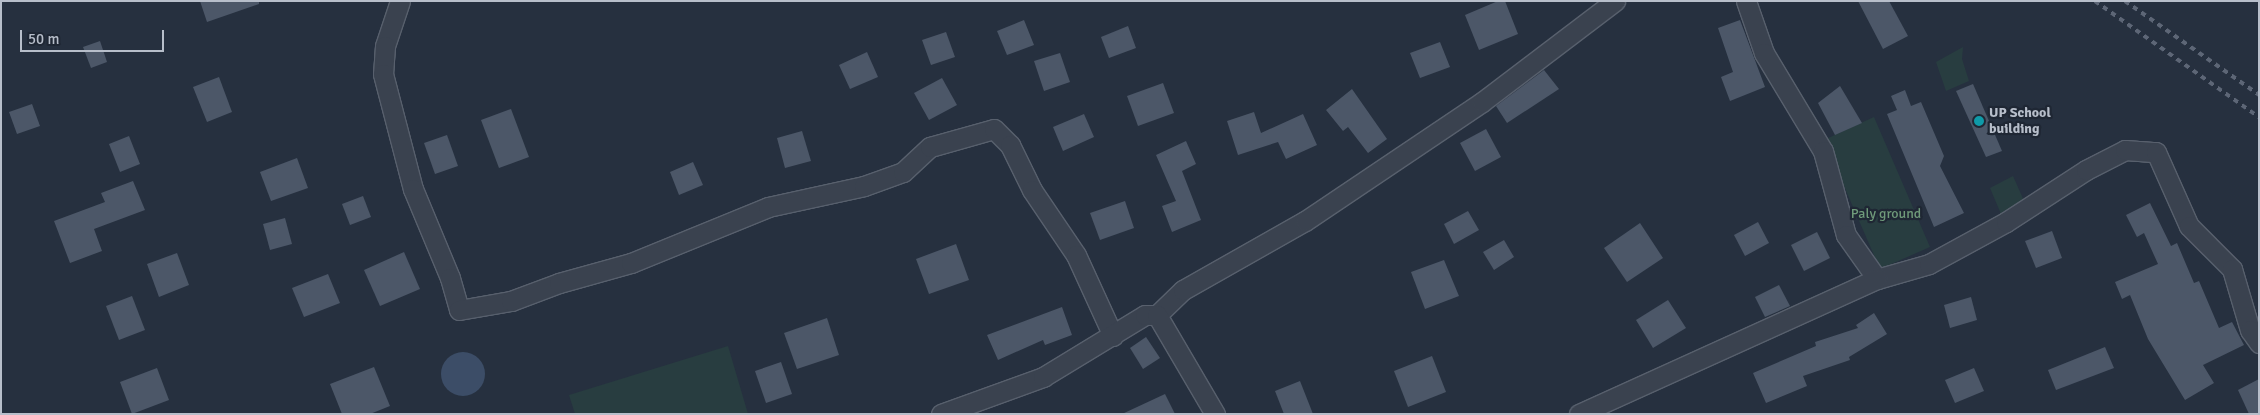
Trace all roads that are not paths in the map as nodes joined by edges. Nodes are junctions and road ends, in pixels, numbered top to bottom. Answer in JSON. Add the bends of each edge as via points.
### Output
{"nodes":[{"id":1,"x":400,"y":1,"type":"edge"},
{"id":2,"x":1615,"y":1,"type":"edge"},
{"id":3,"x":1746,"y":1,"type":"edge"},
{"id":4,"x":1877,"y":279,"type":"junction"},
{"id":5,"x":1157,"y":315,"type":"junction"},
{"id":6,"x":1113,"y":336,"type":"junction"},
{"id":7,"x":2259,"y":343,"type":"edge"},
{"id":8,"x":941,"y":414,"type":"edge"},
{"id":9,"x":1215,"y":414,"type":"edge"},
{"id":10,"x":1579,"y":414,"type":"edge"}],
"edges":[{"from":1,"to":6,"type":"street","via":[[385,46],[383,74],[413,189],[450,278],[459,310],[511,301],[559,283],[631,263],[768,207],[864,186],[903,172],[930,147],[994,129],[1010,145],[1032,190],[1076,255]]},
{"from":2,"to":5,"type":"street","via":[[1474,108],[1305,221],[1184,290]]},
{"from":3,"to":4,"type":"street","via":[[1764,53],[1823,151],[1846,235]]},
{"from":4,"to":7,"type":"street","via":[[1928,264],[2006,222],[2086,170],[2125,150],[2156,152],[2189,226],[2232,269],[2250,330]]},
{"from":4,"to":10,"type":"street"},
{"from":5,"to":6,"type":"street","via":[[1145,315],[1132,321]]},
{"from":5,"to":9,"type":"street"},
{"from":6,"to":8,"type":"street","via":[[1043,377]]}]}
